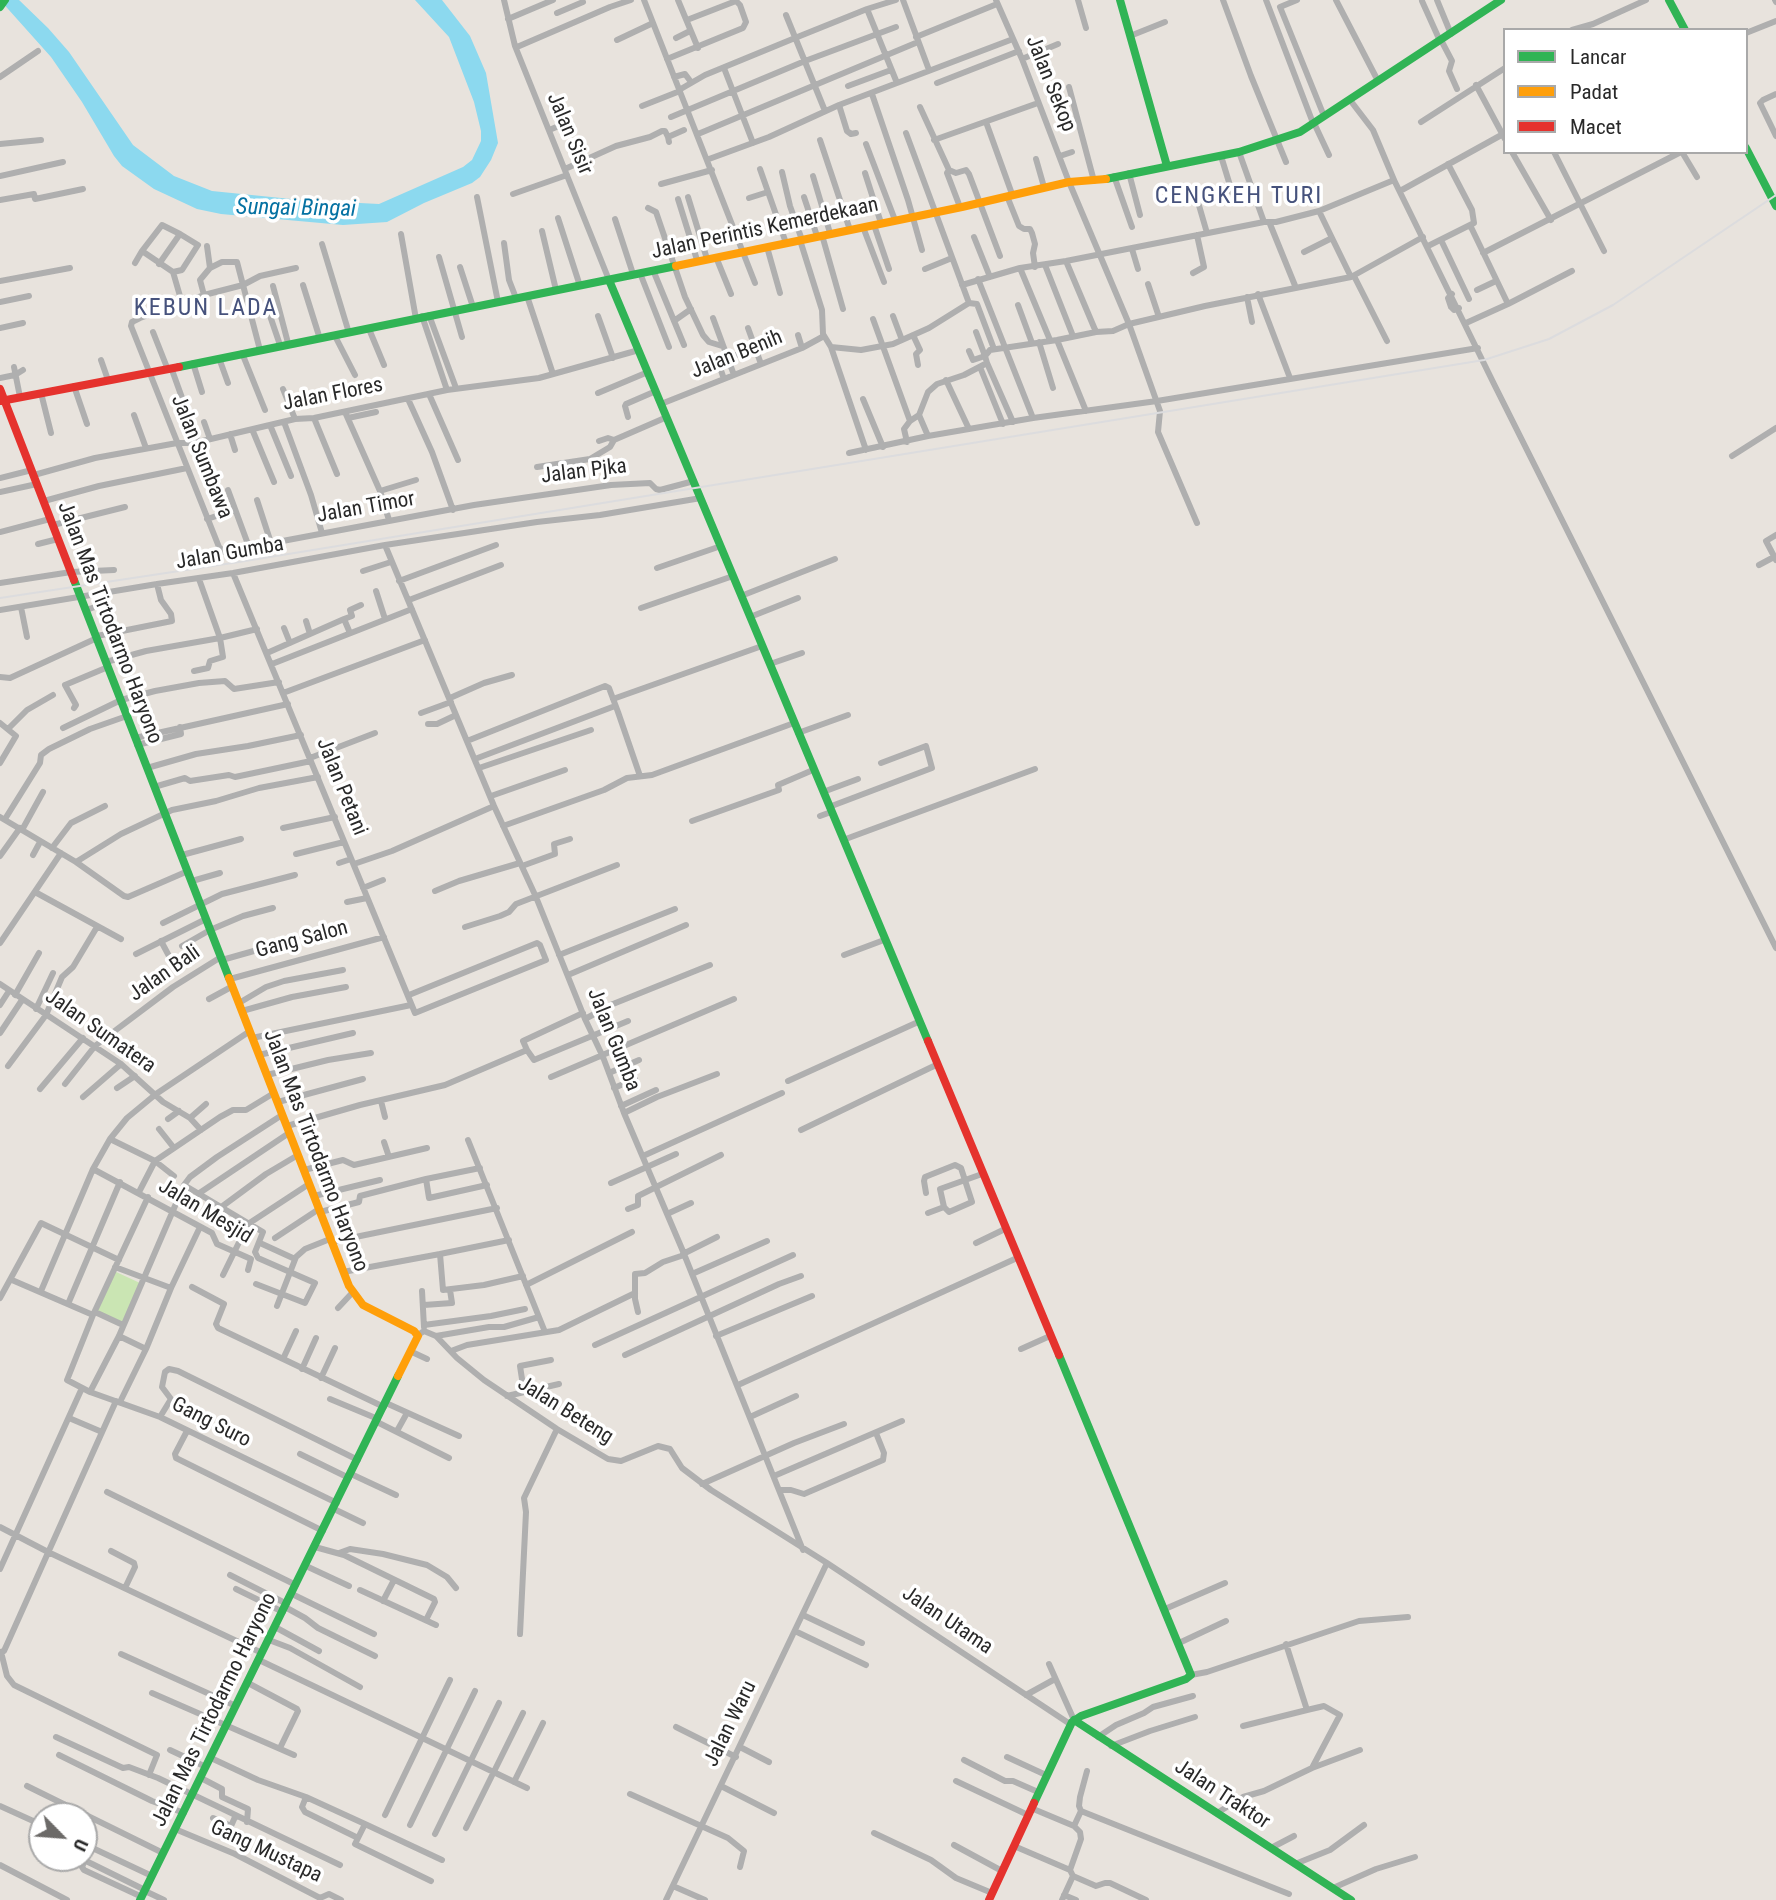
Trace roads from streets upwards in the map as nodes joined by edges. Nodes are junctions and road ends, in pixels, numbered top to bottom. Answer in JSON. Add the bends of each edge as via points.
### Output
{"nodes":[{"id":1,"x":5,"y":0,"type":"edge"},
{"id":2,"x":505,"y":0,"type":"edge"},
{"id":3,"x":554,"y":0,"type":"edge"},
{"id":4,"x":565,"y":0,"type":"edge"},
{"id":5,"x":631,"y":0,"type":"edge"},
{"id":6,"x":645,"y":0,"type":"edge"},
{"id":7,"x":678,"y":0,"type":"edge"},
{"id":8,"x":897,"y":0,"type":"edge"},
{"id":9,"x":903,"y":0,"type":"edge"},
{"id":10,"x":1077,"y":0,"type":"edge"},
{"id":11,"x":1120,"y":0,"type":"edge"},
{"id":12,"x":1223,"y":0,"type":"edge"},
{"id":13,"x":1266,"y":0,"type":"edge"},
{"id":14,"x":1297,"y":0,"type":"edge"},
{"id":15,"x":1336,"y":0,"type":"edge"},
{"id":16,"x":1437,"y":0,"type":"edge"},
{"id":17,"x":1501,"y":0,"type":"edge"},
{"id":18,"x":1646,"y":0,"type":"edge"},
{"id":19,"x":1669,"y":0,"type":"edge"},
{"id":20,"x":738,"y":1,"type":"edge"},
{"id":21,"x":1422,"y":1,"type":"edge"},
{"id":22,"x":583,"y":2,"type":"dead end"},
{"id":23,"x":997,"y":2,"type":"edge"},
{"id":24,"x":608,"y":3,"type":"edge"},
{"id":25,"x":0,"y":7,"type":"edge"},
{"id":26,"x":569,"y":8,"type":"junction"},
{"id":27,"x":867,"y":9,"type":"junction"},
{"id":28,"x":557,"y":13,"type":"dead end"},
{"id":29,"x":786,"y":15,"type":"dead end"},
{"id":30,"x":508,"y":19,"type":"junction"},
{"id":31,"x":687,"y":20,"type":"junction"},
{"id":32,"x":1776,"y":21,"type":"edge"},
{"id":33,"x":1165,"y":22,"type":"dead end"},
{"id":34,"x":653,"y":23,"type":"junction"},
{"id":35,"x":896,"y":27,"type":"dead end"},
{"id":36,"x":1086,"y":28,"type":"dead end"},
{"id":37,"x":1579,"y":28,"type":"edge"},
{"id":38,"x":1684,"y":28,"type":"edge"},
{"id":39,"x":690,"y":31,"type":"junction"},
{"id":40,"x":1748,"y":32,"type":"edge"},
{"id":41,"x":877,"y":33,"type":"junction"},
{"id":42,"x":1451,"y":34,"type":"junction"},
{"id":43,"x":1130,"y":36,"type":"junction"},
{"id":44,"x":676,"y":38,"type":"dead end"},
{"id":45,"x":795,"y":38,"type":"junction"},
{"id":46,"x":1013,"y":39,"type":"junction"},
{"id":47,"x":617,"y":40,"type":"dead end"},
{"id":48,"x":917,"y":40,"type":"junction"},
{"id":49,"x":1441,"y":41,"type":"junction"},
{"id":50,"x":1058,"y":44,"type":"dead end"},
{"id":51,"x":517,"y":47,"type":"junction"},
{"id":52,"x":698,"y":48,"type":"junction"},
{"id":53,"x":38,"y":51,"type":"dead end"},
{"id":54,"x":1018,"y":51,"type":"junction"},
{"id":55,"x":886,"y":55,"type":"junction"},
{"id":56,"x":667,"y":59,"type":"junction"},
{"id":57,"x":1022,"y":59,"type":"junction"},
{"id":58,"x":805,"y":61,"type":"junction"},
{"id":59,"x":724,"y":68,"type":"junction"},
{"id":60,"x":1503,"y":69,"type":"edge"},
{"id":61,"x":891,"y":70,"type":"junction"},
{"id":62,"x":929,"y":70,"type":"junction"},
{"id":63,"x":0,"y":77,"type":"edge"},
{"id":64,"x":674,"y":77,"type":"junction"},
{"id":65,"x":1378,"y":81,"type":"junction"},
{"id":66,"x":691,"y":82,"type":"junction"},
{"id":67,"x":897,"y":83,"type":"junction"},
{"id":68,"x":937,"y":83,"type":"dead end"},
{"id":69,"x":1476,"y":85,"type":"junction"},
{"id":70,"x":816,"y":86,"type":"junction"},
{"id":71,"x":848,"y":86,"type":"dead end"},
{"id":72,"x":1069,"y":87,"type":"dead end"},
{"id":73,"x":1457,"y":89,"type":"dead end"},
{"id":74,"x":680,"y":90,"type":"junction"},
{"id":75,"x":734,"y":92,"type":"junction"},
{"id":76,"x":872,"y":94,"type":"junction"},
{"id":77,"x":1776,"y":94,"type":"edge"},
{"id":78,"x":1350,"y":100,"type":"junction"},
{"id":79,"x":1038,"y":103,"type":"junction"},
{"id":80,"x":839,"y":105,"type":"junction"},
{"id":81,"x":642,"y":106,"type":"dead end"},
{"id":82,"x":920,"y":107,"type":"dead end"},
{"id":83,"x":688,"y":111,"type":"junction"},
{"id":84,"x":825,"y":111,"type":"junction"},
{"id":85,"x":743,"y":115,"type":"junction"},
{"id":86,"x":1324,"y":116,"type":"junction"},
{"id":87,"x":671,"y":117,"type":"dead end"},
{"id":88,"x":986,"y":122,"type":"junction"},
{"id":89,"x":1422,"y":122,"type":"dead end"},
{"id":90,"x":1314,"y":123,"type":"junction"},
{"id":91,"x":559,"y":126,"type":"dead end"},
{"id":92,"x":549,"y":130,"type":"junction"},
{"id":93,"x":684,"y":130,"type":"dead end"},
{"id":94,"x":856,"y":133,"type":"dead end"},
{"id":95,"x":906,"y":133,"type":"dead end"},
{"id":96,"x":1503,"y":133,"type":"edge"},
{"id":97,"x":698,"y":134,"type":"junction"},
{"id":98,"x":1503,"y":136,"type":"edge"},
{"id":99,"x":1776,"y":136,"type":"edge"},
{"id":100,"x":41,"y":140,"type":"dead end"},
{"id":101,"x":820,"y":140,"type":"dead end"},
{"id":102,"x":934,"y":140,"type":"junction"},
{"id":103,"x":1278,"y":141,"type":"junction"},
{"id":104,"x":753,"y":143,"type":"junction"},
{"id":105,"x":0,"y":144,"type":"edge"},
{"id":106,"x":866,"y":144,"type":"dead end"},
{"id":107,"x":1072,"y":152,"type":"dead end"},
{"id":108,"x":1239,"y":152,"type":"junction"},
{"id":109,"x":1748,"y":152,"type":"edge"},
{"id":110,"x":1513,"y":154,"type":"edge"},
{"id":111,"x":1555,"y":154,"type":"edge"},
{"id":112,"x":1660,"y":154,"type":"edge"},
{"id":113,"x":1677,"y":154,"type":"edge"},
{"id":114,"x":1682,"y":154,"type":"edge"},
{"id":115,"x":1329,"y":155,"type":"dead end"},
{"id":116,"x":1060,"y":156,"type":"junction"},
{"id":117,"x":1221,"y":156,"type":"junction"},
{"id":118,"x":709,"y":159,"type":"junction"},
{"id":119,"x":1036,"y":159,"type":"dead end"},
{"id":120,"x":1663,"y":161,"type":"junction"},
{"id":121,"x":63,"y":162,"type":"dead end"},
{"id":122,"x":1286,"y":162,"type":"dead end"},
{"id":123,"x":1448,"y":164,"type":"junction"},
{"id":124,"x":1167,"y":166,"type":"junction"},
{"id":125,"x":760,"y":169,"type":"dead end"},
{"id":126,"x":712,"y":170,"type":"junction"},
{"id":127,"x":949,"y":170,"type":"junction"},
{"id":128,"x":566,"y":172,"type":"junction"},
{"id":129,"x":782,"y":172,"type":"dead end"},
{"id":130,"x":865,"y":173,"type":"dead end"},
{"id":131,"x":1129,"y":173,"type":"junction"},
{"id":132,"x":0,"y":176,"type":"edge"},
{"id":133,"x":813,"y":176,"type":"dead end"},
{"id":134,"x":1114,"y":176,"type":"junction"},
{"id":135,"x":1697,"y":177,"type":"dead end"},
{"id":136,"x":1394,"y":180,"type":"junction"},
{"id":137,"x":1094,"y":181,"type":"junction"},
{"id":138,"x":1069,"y":182,"type":"junction"},
{"id":139,"x":661,"y":184,"type":"dead end"},
{"id":140,"x":572,"y":185,"type":"junction"},
{"id":141,"x":562,"y":187,"type":"dead end"},
{"id":142,"x":1044,"y":187,"type":"junction"},
{"id":143,"x":83,"y":189,"type":"dead end"},
{"id":144,"x":1400,"y":191,"type":"junction"},
{"id":145,"x":768,"y":192,"type":"junction"},
{"id":146,"x":1232,"y":192,"type":"dead end"},
{"id":147,"x":513,"y":194,"type":"dead end"},
{"id":148,"x":1010,"y":195,"type":"junction"},
{"id":149,"x":477,"y":197,"type":"dead end"},
{"id":150,"x":688,"y":197,"type":"dead end"},
{"id":151,"x":804,"y":197,"type":"dead end"},
{"id":152,"x":749,"y":198,"type":"dead end"},
{"id":153,"x":678,"y":199,"type":"dead end"},
{"id":154,"x":0,"y":200,"type":"edge"},
{"id":155,"x":980,"y":202,"type":"junction"},
{"id":156,"x":1198,"y":202,"type":"dead end"},
{"id":157,"x":1580,"y":204,"type":"junction"},
{"id":158,"x":1776,"y":206,"type":"edge"},
{"id":159,"x":960,"y":207,"type":"junction"},
{"id":160,"x":648,"y":208,"type":"dead end"},
{"id":161,"x":1319,"y":211,"type":"junction"},
{"id":162,"x":935,"y":212,"type":"junction"},
{"id":163,"x":1140,"y":215,"type":"dead end"},
{"id":164,"x":911,"y":217,"type":"junction"},
{"id":165,"x":558,"y":218,"type":"dead end"},
{"id":166,"x":615,"y":219,"type":"dead end"},
{"id":167,"x":895,"y":220,"type":"junction"},
{"id":168,"x":1551,"y":220,"type":"junction"},
{"id":169,"x":1267,"y":223,"type":"junction"},
{"id":170,"x":877,"y":224,"type":"junction"},
{"id":171,"x":1469,"y":225,"type":"junction"},
{"id":172,"x":1132,"y":226,"type":"dead end"},
{"id":173,"x":863,"y":227,"type":"junction"},
{"id":174,"x":850,"y":230,"type":"junction"},
{"id":175,"x":542,"y":231,"type":"dead end"},
{"id":176,"x":1207,"y":233,"type":"junction"},
{"id":177,"x":180,"y":234,"type":"junction"},
{"id":178,"x":401,"y":234,"type":"dead end"},
{"id":179,"x":823,"y":235,"type":"junction"},
{"id":180,"x":1197,"y":235,"type":"junction"},
{"id":181,"x":1423,"y":236,"type":"junction"},
{"id":182,"x":974,"y":237,"type":"dead end"},
{"id":183,"x":1332,"y":238,"type":"junction"},
{"id":184,"x":801,"y":240,"type":"junction"},
{"id":185,"x":1441,"y":240,"type":"junction"},
{"id":186,"x":504,"y":243,"type":"dead end"},
{"id":187,"x":786,"y":243,"type":"junction"},
{"id":188,"x":322,"y":244,"type":"dead end"},
{"id":189,"x":207,"y":246,"type":"dead end"},
{"id":190,"x":1428,"y":246,"type":"junction"},
{"id":191,"x":767,"y":247,"type":"junction"},
{"id":192,"x":1132,"y":249,"type":"junction"},
{"id":193,"x":922,"y":250,"type":"dead end"},
{"id":194,"x":142,"y":251,"type":"junction"},
{"id":195,"x":1604,"y":251,"type":"dead end"},
{"id":196,"x":744,"y":252,"type":"junction"},
{"id":197,"x":1304,"y":252,"type":"dead end"},
{"id":198,"x":1483,"y":253,"type":"junction"},
{"id":199,"x":1099,"y":255,"type":"junction"},
{"id":200,"x":1000,"y":256,"type":"dead end"},
{"id":201,"x":439,"y":257,"type":"dead end"},
{"id":202,"x":712,"y":258,"type":"junction"},
{"id":203,"x":952,"y":258,"type":"junction"},
{"id":204,"x":697,"y":260,"type":"junction"},
{"id":205,"x":1066,"y":261,"type":"junction"},
{"id":206,"x":135,"y":263,"type":"dead end"},
{"id":207,"x":159,"y":264,"type":"junction"},
{"id":208,"x":674,"y":265,"type":"junction"},
{"id":209,"x":1045,"y":265,"type":"junction"},
{"id":210,"x":460,"y":267,"type":"dead end"},
{"id":211,"x":1035,"y":267,"type":"junction"},
{"id":212,"x":70,"y":268,"type":"dead end"},
{"id":213,"x":210,"y":268,"type":"junction"},
{"id":214,"x":296,"y":268,"type":"dead end"},
{"id":215,"x":1020,"y":268,"type":"junction"},
{"id":216,"x":889,"y":269,"type":"dead end"},
{"id":217,"x":925,"y":269,"type":"dead end"},
{"id":218,"x":1138,"y":269,"type":"dead end"},
{"id":219,"x":653,"y":270,"type":"junction"},
{"id":220,"x":1572,"y":271,"type":"dead end"},
{"id":221,"x":173,"y":272,"type":"junction"},
{"id":222,"x":1193,"y":273,"type":"dead end"},
{"id":223,"x":636,"y":274,"type":"junction"},
{"id":224,"x":990,"y":276,"type":"junction"},
{"id":225,"x":1352,"y":276,"type":"junction"},
{"id":226,"x":978,"y":279,"type":"junction"},
{"id":227,"x":609,"y":280,"type":"junction"},
{"id":228,"x":1496,"y":281,"type":"junction"},
{"id":229,"x":0,"y":282,"type":"edge"},
{"id":230,"x":884,"y":282,"type":"dead end"},
{"id":231,"x":755,"y":283,"type":"dead end"},
{"id":232,"x":1148,"y":284,"type":"dead end"},
{"id":233,"x":243,"y":285,"type":"junction"},
{"id":234,"x":303,"y":285,"type":"dead end"},
{"id":235,"x":962,"y":285,"type":"junction"},
{"id":236,"x":273,"y":286,"type":"dead end"},
{"id":237,"x":580,"y":286,"type":"junction"},
{"id":238,"x":1296,"y":288,"type":"junction"},
{"id":239,"x":556,"y":289,"type":"junction"},
{"id":240,"x":1477,"y":290,"type":"dead end"},
{"id":241,"x":780,"y":293,"type":"dead end"},
{"id":242,"x":731,"y":294,"type":"dead end"},
{"id":243,"x":1258,"y":294,"type":"junction"},
{"id":244,"x":204,"y":295,"type":"junction"},
{"id":245,"x":29,"y":296,"type":"dead end"},
{"id":246,"x":527,"y":296,"type":"junction"},
{"id":247,"x":1247,"y":297,"type":"junction"},
{"id":248,"x":516,"y":298,"type":"junction"},
{"id":249,"x":1469,"y":299,"type":"dead end"},
{"id":250,"x":0,"y":302,"type":"edge"},
{"id":251,"x":498,"y":302,"type":"junction"},
{"id":252,"x":183,"y":303,"type":"junction"},
{"id":253,"x":969,"y":303,"type":"junction"},
{"id":254,"x":1508,"y":304,"type":"junction"},
{"id":255,"x":1018,"y":305,"type":"dead end"},
{"id":256,"x":267,"y":307,"type":"dead end"},
{"id":257,"x":473,"y":307,"type":"junction"},
{"id":258,"x":843,"y":309,"type":"dead end"},
{"id":259,"x":691,"y":310,"type":"junction"},
{"id":260,"x":456,"y":311,"type":"junction"},
{"id":261,"x":598,"y":316,"type":"dead end"},
{"id":262,"x":893,"y":316,"type":"dead end"},
{"id":263,"x":423,"y":317,"type":"junction"},
{"id":264,"x":1159,"y":317,"type":"junction"},
{"id":265,"x":713,"y":318,"type":"dead end"},
{"id":266,"x":873,"y":319,"type":"dead end"},
{"id":267,"x":674,"y":321,"type":"junction"},
{"id":268,"x":1252,"y":322,"type":"dead end"},
{"id":269,"x":23,"y":323,"type":"dead end"},
{"id":270,"x":1466,"y":323,"type":"junction"},
{"id":271,"x":1129,"y":324,"type":"junction"},
{"id":272,"x":0,"y":328,"type":"edge"},
{"id":273,"x":748,"y":328,"type":"dead end"},
{"id":274,"x":369,"y":329,"type":"junction"},
{"id":275,"x":153,"y":332,"type":"dead end"},
{"id":276,"x":976,"y":332,"type":"dead end"},
{"id":277,"x":1096,"y":332,"type":"junction"},
{"id":278,"x":349,"y":333,"type":"junction"},
{"id":279,"x":798,"y":335,"type":"dead end"},
{"id":280,"x":914,"y":335,"type":"junction"},
{"id":281,"x":335,"y":336,"type":"junction"},
{"id":282,"x":824,"y":336,"type":"junction"},
{"id":283,"x":1073,"y":336,"type":"junction"},
{"id":284,"x":462,"y":337,"type":"dead end"},
{"id":285,"x":320,"y":339,"type":"junction"},
{"id":286,"x":902,"y":340,"type":"junction"},
{"id":287,"x":1053,"y":340,"type":"junction"},
{"id":288,"x":1387,"y":341,"type":"dead end"},
{"id":289,"x":1035,"y":342,"type":"junction"},
{"id":290,"x":284,"y":344,"type":"junction"},
{"id":291,"x":684,"y":345,"type":"dead end"},
{"id":292,"x":883,"y":345,"type":"junction"},
{"id":293,"x":722,"y":346,"type":"junction"},
{"id":294,"x":669,"y":347,"type":"dead end"},
{"id":295,"x":831,"y":347,"type":"junction"},
{"id":296,"x":1006,"y":347,"type":"junction"},
{"id":297,"x":802,"y":348,"type":"junction"},
{"id":298,"x":1478,"y":348,"type":"junction"},
{"id":299,"x":994,"y":349,"type":"junction"},
{"id":300,"x":260,"y":350,"type":"junction"},
{"id":301,"x":639,"y":350,"type":"junction"},
{"id":302,"x":970,"y":351,"type":"dead end"},
{"id":303,"x":242,"y":353,"type":"junction"},
{"id":304,"x":739,"y":354,"type":"dead end"},
{"id":305,"x":219,"y":358,"type":"junction"},
{"id":306,"x":613,"y":358,"type":"junction"},
{"id":307,"x":727,"y":358,"type":"junction"},
{"id":308,"x":101,"y":360,"type":"dead end"},
{"id":309,"x":718,"y":362,"type":"dead end"},
{"id":310,"x":984,"y":362,"type":"junction"},
{"id":311,"x":193,"y":363,"type":"junction"},
{"id":312,"x":761,"y":364,"type":"junction"},
{"id":313,"x":384,"y":365,"type":"dead end"},
{"id":314,"x":918,"y":365,"type":"dead end"},
{"id":315,"x":14,"y":367,"type":"dead end"},
{"id":316,"x":23,"y":370,"type":"dead end"},
{"id":317,"x":170,"y":370,"type":"junction"},
{"id":318,"x":648,"y":372,"type":"junction"},
{"id":319,"x":149,"y":374,"type":"junction"},
{"id":320,"x":553,"y":374,"type":"junction"},
{"id":321,"x":15,"y":375,"type":"junction"},
{"id":322,"x":355,"y":375,"type":"dead end"},
{"id":323,"x":734,"y":375,"type":"junction"},
{"id":324,"x":0,"y":378,"type":"edge"},
{"id":325,"x":1290,"y":378,"type":"junction"},
{"id":326,"x":724,"y":379,"type":"junction"},
{"id":327,"x":108,"y":380,"type":"junction"},
{"id":328,"x":946,"y":380,"type":"junction"},
{"id":329,"x":228,"y":383,"type":"dead end"},
{"id":330,"x":74,"y":386,"type":"junction"},
{"id":331,"x":456,"y":388,"type":"junction"},
{"id":332,"x":1053,"y":388,"type":"dead end"},
{"id":333,"x":0,"y":389,"type":"edge"},
{"id":334,"x":283,"y":389,"type":"dead end"},
{"id":335,"x":447,"y":390,"type":"junction"},
{"id":336,"x":656,"y":391,"type":"junction"},
{"id":337,"x":202,"y":392,"type":"dead end"},
{"id":338,"x":41,"y":393,"type":"junction"},
{"id":339,"x":598,"y":393,"type":"dead end"},
{"id":340,"x":429,"y":394,"type":"junction"},
{"id":341,"x":20,"y":397,"type":"junction"},
{"id":342,"x":408,"y":399,"type":"junction"},
{"id":343,"x":863,"y":399,"type":"dead end"},
{"id":344,"x":2,"y":401,"type":"edge"},
{"id":345,"x":1157,"y":401,"type":"junction"},
{"id":346,"x":661,"y":404,"type":"junction"},
{"id":347,"x":265,"y":410,"type":"dead end"},
{"id":348,"x":1086,"y":411,"type":"junction"},
{"id":349,"x":376,"y":412,"type":"dead end"},
{"id":350,"x":134,"y":415,"type":"dead end"},
{"id":351,"x":346,"y":415,"type":"junction"},
{"id":352,"x":919,"y":415,"type":"junction"},
{"id":353,"x":628,"y":417,"type":"dead end"},
{"id":354,"x":667,"y":417,"type":"junction"},
{"id":355,"x":314,"y":418,"type":"junction"},
{"id":356,"x":1033,"y":418,"type":"junction"},
{"id":357,"x":295,"y":419,"type":"junction"},
{"id":358,"x":910,"y":421,"type":"junction"},
{"id":359,"x":204,"y":422,"type":"dead end"},
{"id":360,"x":284,"y":422,"type":"junction"},
{"id":361,"x":1013,"y":422,"type":"junction"},
{"id":362,"x":87,"y":424,"type":"dead end"},
{"id":363,"x":1003,"y":424,"type":"junction"},
{"id":364,"x":270,"y":425,"type":"junction"},
{"id":365,"x":1776,"y":428,"type":"edge"},
{"id":366,"x":252,"y":429,"type":"junction"},
{"id":367,"x":969,"y":429,"type":"junction"},
{"id":368,"x":51,"y":433,"type":"dead end"},
{"id":369,"x":230,"y":434,"type":"junction"},
{"id":370,"x":928,"y":436,"type":"junction"},
{"id":371,"x":210,"y":439,"type":"junction"},
{"id":372,"x":614,"y":440,"type":"junction"},
{"id":373,"x":599,"y":441,"type":"dead end"},
{"id":374,"x":198,"y":442,"type":"junction"},
{"id":375,"x":906,"y":442,"type":"junction"},
{"id":376,"x":177,"y":443,"type":"junction"},
{"id":377,"x":884,"y":447,"type":"junction"},
{"id":378,"x":146,"y":448,"type":"junction"},
{"id":379,"x":235,"y":450,"type":"dead end"},
{"id":380,"x":866,"y":450,"type":"junction"},
{"id":381,"x":849,"y":453,"type":"dead end"},
{"id":382,"x":1732,"y":456,"type":"dead end"},
{"id":383,"x":458,"y":460,"type":"dead end"},
{"id":384,"x":537,"y":467,"type":"dead end"},
{"id":385,"x":187,"y":468,"type":"junction"},
{"id":386,"x":337,"y":474,"type":"dead end"},
{"id":387,"x":34,"y":476,"type":"junction"},
{"id":388,"x":291,"y":476,"type":"dead end"},
{"id":389,"x":0,"y":478,"type":"edge"},
{"id":390,"x":416,"y":480,"type":"dead end"},
{"id":391,"x":694,"y":481,"type":"junction"},
{"id":392,"x":274,"y":482,"type":"dead end"},
{"id":393,"x":228,"y":490,"type":"dead end"},
{"id":394,"x":380,"y":491,"type":"junction"},
{"id":395,"x":0,"y":492,"type":"edge"},
{"id":396,"x":701,"y":498,"type":"junction"},
{"id":397,"x":257,"y":500,"type":"dead end"},
{"id":398,"x":44,"y":502,"type":"junction"},
{"id":399,"x":474,"y":505,"type":"joint"},
{"id":400,"x":125,"y":507,"type":"dead end"},
{"id":401,"x":235,"y":510,"type":"junction"},
{"id":402,"x":453,"y":510,"type":"junction"},
{"id":403,"x":207,"y":519,"type":"junction"},
{"id":404,"x":389,"y":520,"type":"junction"},
{"id":405,"x":51,"y":522,"type":"junction"},
{"id":406,"x":1197,"y":523,"type":"dead end"},
{"id":407,"x":0,"y":532,"type":"edge"},
{"id":408,"x":322,"y":533,"type":"junction"},
{"id":409,"x":1776,"y":536,"type":"edge"},
{"id":410,"x":58,"y":539,"type":"junction"},
{"id":411,"x":38,"y":544,"type":"dead end"},
{"id":412,"x":271,"y":544,"type":"junction"},
{"id":413,"x":385,"y":545,"type":"junction"},
{"id":414,"x":496,"y":545,"type":"dead end"},
{"id":415,"x":721,"y":546,"type":"junction"},
{"id":416,"x":249,"y":547,"type":"junction"},
{"id":417,"x":222,"y":551,"type":"joint"},
{"id":418,"x":1775,"y":558,"type":"edge"},
{"id":419,"x":835,"y":559,"type":"dead end"},
{"id":420,"x":391,"y":562,"type":"junction"},
{"id":421,"x":501,"y":565,"type":"dead end"},
{"id":422,"x":1759,"y":565,"type":"dead end"},
{"id":423,"x":657,"y":568,"type":"dead end"},
{"id":424,"x":114,"y":570,"type":"dead end"},
{"id":425,"x":363,"y":571,"type":"dead end"},
{"id":426,"x":71,"y":572,"type":"junction"},
{"id":427,"x":233,"y":573,"type":"junction"},
{"id":428,"x":733,"y":576,"type":"junction"},
{"id":429,"x":199,"y":579,"type":"junction"},
{"id":430,"x":399,"y":580,"type":"junction"},
{"id":431,"x":0,"y":583,"type":"edge"},
{"id":432,"x":157,"y":584,"type":"junction"},
{"id":433,"x":376,"y":590,"type":"dead end"},
{"id":434,"x":741,"y":596,"type":"junction"},
{"id":435,"x":81,"y":597,"type":"junction"},
{"id":436,"x":798,"y":598,"type":"dead end"},
{"id":437,"x":409,"y":600,"type":"junction"},
{"id":438,"x":104,"y":604,"type":"dead end"},
{"id":439,"x":361,"y":605,"type":"dead end"},
{"id":440,"x":21,"y":607,"type":"junction"},
{"id":441,"x":641,"y":608,"type":"dead end"},
{"id":442,"x":412,"y":609,"type":"junction"},
{"id":443,"x":0,"y":610,"type":"edge"},
{"id":444,"x":86,"y":610,"type":"junction"},
{"id":445,"x":750,"y":617,"type":"junction"},
{"id":446,"x":386,"y":619,"type":"junction"},
{"id":447,"x":344,"y":620,"type":"junction"},
{"id":448,"x":306,"y":621,"type":"dead end"},
{"id":449,"x":284,"y":628,"type":"dead end"},
{"id":450,"x":323,"y":628,"type":"junction"},
{"id":451,"x":257,"y":629,"type":"junction"},
{"id":452,"x":350,"y":633,"type":"junction"},
{"id":453,"x":310,"y":634,"type":"junction"},
{"id":454,"x":27,"y":636,"type":"dead end"},
{"id":455,"x":97,"y":637,"type":"junction"},
{"id":456,"x":302,"y":637,"type":"junction"},
{"id":457,"x":220,"y":638,"type":"junction"},
{"id":458,"x":425,"y":640,"type":"junction"},
{"id":459,"x":329,"y":642,"type":"junction"},
{"id":460,"x":290,"y":643,"type":"junction"},
{"id":461,"x":762,"y":646,"type":"junction"},
{"id":462,"x":307,"y":650,"type":"junction"},
{"id":463,"x":267,"y":653,"type":"junction"},
{"id":464,"x":802,"y":653,"type":"dead end"},
{"id":465,"x":107,"y":664,"type":"junction"},
{"id":466,"x":272,"y":664,"type":"junction"},
{"id":467,"x":770,"y":664,"type":"junction"},
{"id":468,"x":194,"y":671,"type":"dead end"},
{"id":469,"x":512,"y":675,"type":"dead end"},
{"id":470,"x":0,"y":677,"type":"edge"},
{"id":471,"x":279,"y":682,"type":"junction"},
{"id":472,"x":283,"y":693,"type":"junction"},
{"id":473,"x":52,"y":695,"type":"dead end"},
{"id":474,"x":121,"y":700,"type":"junction"},
{"id":475,"x":451,"y":700,"type":"junction"},
{"id":476,"x":614,"y":703,"type":"junction"},
{"id":477,"x":288,"y":704,"type":"junction"},
{"id":478,"x":74,"y":708,"type":"dead end"},
{"id":479,"x":421,"y":713,"type":"dead end"},
{"id":480,"x":456,"y":715,"type":"junction"},
{"id":481,"x":848,"y":715,"type":"dead end"},
{"id":482,"x":127,"y":716,"type":"junction"},
{"id":483,"x":0,"y":723,"type":"edge"},
{"id":484,"x":794,"y":723,"type":"junction"},
{"id":485,"x":428,"y":724,"type":"dead end"},
{"id":486,"x":64,"y":728,"type":"dead end"},
{"id":487,"x":8,"y":729,"type":"junction"},
{"id":488,"x":591,"y":730,"type":"dead end"},
{"id":489,"x":375,"y":733,"type":"dead end"},
{"id":490,"x":799,"y":733,"type":"junction"},
{"id":491,"x":300,"y":735,"type":"junction"},
{"id":492,"x":136,"y":741,"type":"junction"},
{"id":493,"x":467,"y":741,"type":"junction"},
{"id":494,"x":310,"y":759,"type":"junction"},
{"id":495,"x":475,"y":760,"type":"junction"},
{"id":496,"x":0,"y":763,"type":"edge"},
{"id":497,"x":881,"y":763,"type":"dead end"},
{"id":498,"x":147,"y":768,"type":"junction"},
{"id":499,"x":479,"y":768,"type":"junction"},
{"id":500,"x":1035,"y":769,"type":"dead end"},
{"id":501,"x":565,"y":770,"type":"dead end"},
{"id":502,"x":813,"y":770,"type":"junction"},
{"id":503,"x":255,"y":774,"type":"junction"},
{"id":504,"x":640,"y":776,"type":"junction"},
{"id":505,"x":318,"y":777,"type":"junction"},
{"id":506,"x":858,"y":779,"type":"dead end"},
{"id":507,"x":154,"y":787,"type":"junction"},
{"id":508,"x":259,"y":788,"type":"junction"},
{"id":509,"x":43,"y":792,"type":"dead end"},
{"id":510,"x":823,"y":792,"type":"junction"},
{"id":511,"x":491,"y":796,"type":"junction"},
{"id":512,"x":105,"y":806,"type":"dead end"},
{"id":513,"x":494,"y":806,"type":"junction"},
{"id":514,"x":830,"y":810,"type":"junction"},
{"id":515,"x":165,"y":813,"type":"junction"},
{"id":516,"x":820,"y":816,"type":"dead end"},
{"id":517,"x":335,"y":817,"type":"junction"},
{"id":518,"x":2,"y":818,"type":"edge"},
{"id":519,"x":692,"y":821,"type":"dead end"},
{"id":520,"x":503,"y":826,"type":"junction"},
{"id":521,"x":283,"y":828,"type":"dead end"},
{"id":522,"x":21,"y":829,"type":"junction"},
{"id":523,"x":241,"y":839,"type":"dead end"},
{"id":524,"x":570,"y":839,"type":"dead end"},
{"id":525,"x":843,"y":840,"type":"junction"},
{"id":526,"x":40,"y":842,"type":"junction"},
{"id":527,"x":344,"y":842,"type":"junction"},
{"id":528,"x":52,"y":848,"type":"junction"},
{"id":529,"x":61,"y":853,"type":"junction"},
{"id":530,"x":33,"y":855,"type":"dead end"},
{"id":531,"x":182,"y":855,"type":"junction"},
{"id":532,"x":296,"y":855,"type":"dead end"},
{"id":533,"x":0,"y":856,"type":"edge"},
{"id":534,"x":353,"y":861,"type":"junction"},
{"id":535,"x":76,"y":862,"type":"junction"},
{"id":536,"x":339,"y":863,"type":"dead end"},
{"id":537,"x":521,"y":864,"type":"junction"},
{"id":538,"x":617,"y":865,"type":"dead end"},
{"id":539,"x":188,"y":871,"type":"junction"},
{"id":540,"x":220,"y":873,"type":"dead end"},
{"id":541,"x":295,"y":875,"type":"dead end"},
{"id":542,"x":192,"y":880,"type":"junction"},
{"id":543,"x":383,"y":880,"type":"dead end"},
{"id":544,"x":363,"y":888,"type":"junction"},
{"id":545,"x":435,"y":891,"type":"dead end"},
{"id":546,"x":35,"y":892,"type":"junction"},
{"id":547,"x":536,"y":897,"type":"junction"},
{"id":548,"x":367,"y":898,"type":"junction"},
{"id":549,"x":347,"y":902,"type":"dead end"},
{"id":550,"x":200,"y":905,"type":"junction"},
{"id":551,"x":274,"y":908,"type":"dead end"},
{"id":552,"x":675,"y":909,"type":"dead end"},
{"id":553,"x":206,"y":919,"type":"junction"},
{"id":554,"x":163,"y":923,"type":"dead end"},
{"id":555,"x":686,"y":925,"type":"dead end"},
{"id":556,"x":97,"y":927,"type":"junction"},
{"id":557,"x":465,"y":927,"type":"dead end"},
{"id":558,"x":210,"y":930,"type":"junction"},
{"id":559,"x":384,"y":937,"type":"junction"},
{"id":560,"x":121,"y":939,"type":"dead end"},
{"id":561,"x":884,"y":940,"type":"junction"},
{"id":562,"x":1,"y":941,"type":"edge"},
{"id":563,"x":161,"y":942,"type":"junction"},
{"id":564,"x":275,"y":945,"type":"dead end"},
{"id":565,"x":182,"y":946,"type":"dead end"},
{"id":566,"x":1776,"y":948,"type":"edge"},
{"id":567,"x":543,"y":951,"type":"junction"},
{"id":568,"x":557,"y":951,"type":"junction"},
{"id":569,"x":39,"y":953,"type":"dead end"},
{"id":570,"x":136,"y":954,"type":"dead end"},
{"id":571,"x":844,"y":955,"type":"dead end"},
{"id":572,"x":169,"y":956,"type":"dead end"},
{"id":573,"x":222,"y":958,"type":"junction"},
{"id":574,"x":710,"y":965,"type":"dead end"},
{"id":575,"x":343,"y":970,"type":"dead end"},
{"id":576,"x":53,"y":973,"type":"dead end"},
{"id":577,"x":568,"y":975,"type":"junction"},
{"id":578,"x":231,"y":982,"type":"junction"},
{"id":579,"x":0,"y":984,"type":"edge"},
{"id":580,"x":346,"y":987,"type":"dead end"},
{"id":581,"x":12,"y":993,"type":"junction"},
{"id":582,"x":409,"y":995,"type":"junction"},
{"id":583,"x":209,"y":999,"type":"dead end"},
{"id":584,"x":734,"y":999,"type":"dead end"},
{"id":585,"x":22,"y":1000,"type":"junction"},
{"id":586,"x":0,"y":1005,"type":"edge"},
{"id":587,"x":411,"y":1005,"type":"junction"},
{"id":588,"x":241,"y":1007,"type":"junction"},
{"id":589,"x":36,"y":1009,"type":"junction"},
{"id":590,"x":46,"y":1015,"type":"junction"},
{"id":591,"x":584,"y":1016,"type":"junction"},
{"id":592,"x":628,"y":1021,"type":"dead end"},
{"id":593,"x":918,"y":1022,"type":"junction"},
{"id":594,"x":0,"y":1033,"type":"edge"},
{"id":595,"x":353,"y":1033,"type":"dead end"},
{"id":596,"x":251,"y":1034,"type":"junction"},
{"id":597,"x":594,"y":1037,"type":"junction"},
{"id":598,"x":83,"y":1038,"type":"junction"},
{"id":599,"x":95,"y":1046,"type":"junction"},
{"id":600,"x":527,"y":1050,"type":"junction"},
{"id":601,"x":371,"y":1053,"type":"dead end"},
{"id":602,"x":259,"y":1055,"type":"junction"},
{"id":603,"x":603,"y":1057,"type":"junction"},
{"id":604,"x":639,"y":1060,"type":"dead end"},
{"id":605,"x":121,"y":1065,"type":"junction"},
{"id":606,"x":936,"y":1065,"type":"junction"},
{"id":607,"x":8,"y":1066,"type":"dead end"},
{"id":608,"x":609,"y":1073,"type":"junction"},
{"id":609,"x":717,"y":1074,"type":"dead end"},
{"id":610,"x":267,"y":1075,"type":"junction"},
{"id":611,"x":135,"y":1076,"type":"junction"},
{"id":612,"x":551,"y":1077,"type":"dead end"},
{"id":613,"x":363,"y":1079,"type":"dead end"},
{"id":614,"x":635,"y":1079,"type":"dead end"},
{"id":615,"x":788,"y":1081,"type":"dead end"},
{"id":616,"x":65,"y":1084,"type":"dead end"},
{"id":617,"x":117,"y":1088,"type":"dead end"},
{"id":618,"x":614,"y":1088,"type":"junction"},
{"id":619,"x":40,"y":1089,"type":"dead end"},
{"id":620,"x":656,"y":1090,"type":"dead end"},
{"id":621,"x":782,"y":1093,"type":"dead end"},
{"id":622,"x":156,"y":1094,"type":"junction"},
{"id":623,"x":83,"y":1097,"type":"dead end"},
{"id":624,"x":276,"y":1097,"type":"junction"},
{"id":625,"x":381,"y":1101,"type":"junction"},
{"id":626,"x":206,"y":1104,"type":"dead end"},
{"id":627,"x":623,"y":1110,"type":"junction"},
{"id":628,"x":179,"y":1111,"type":"junction"},
{"id":629,"x":282,"y":1115,"type":"junction"},
{"id":630,"x":385,"y":1117,"type":"dead end"},
{"id":631,"x":190,"y":1118,"type":"junction"},
{"id":632,"x":168,"y":1119,"type":"dead end"},
{"id":633,"x":159,"y":1129,"type":"dead end"},
{"id":634,"x":201,"y":1130,"type":"junction"},
{"id":635,"x":288,"y":1130,"type":"junction"},
{"id":636,"x":801,"y":1130,"type":"dead end"},
{"id":637,"x":110,"y":1139,"type":"junction"},
{"id":638,"x":468,"y":1140,"type":"dead end"},
{"id":639,"x":384,"y":1142,"type":"dead end"},
{"id":640,"x":174,"y":1148,"type":"junction"},
{"id":641,"x":427,"y":1148,"type":"dead end"},
{"id":642,"x":676,"y":1154,"type":"dead end"},
{"id":643,"x":298,"y":1155,"type":"junction"},
{"id":644,"x":722,"y":1155,"type":"dead end"},
{"id":645,"x":643,"y":1156,"type":"junction"},
{"id":646,"x":389,"y":1157,"type":"junction"},
{"id":647,"x":155,"y":1161,"type":"junction"},
{"id":648,"x":648,"y":1167,"type":"junction"},
{"id":649,"x":480,"y":1168,"type":"junction"},
{"id":650,"x":93,"y":1169,"type":"junction"},
{"id":651,"x":304,"y":1170,"type":"junction"},
{"id":652,"x":982,"y":1174,"type":"junction"},
{"id":653,"x":174,"y":1177,"type":"dead end"},
{"id":654,"x":426,"y":1179,"type":"junction"},
{"id":655,"x":380,"y":1180,"type":"dead end"},
{"id":656,"x":965,"y":1181,"type":"junction"},
{"id":657,"x":120,"y":1182,"type":"junction"},
{"id":658,"x":611,"y":1183,"type":"dead end"},
{"id":659,"x":309,"y":1184,"type":"junction"},
{"id":660,"x":184,"y":1185,"type":"junction"},
{"id":661,"x":486,"y":1185,"type":"junction"},
{"id":662,"x":656,"y":1186,"type":"junction"},
{"id":663,"x":139,"y":1192,"type":"junction"},
{"id":664,"x":926,"y":1193,"type":"dead end"},
{"id":665,"x":198,"y":1194,"type":"junction"},
{"id":666,"x":314,"y":1196,"type":"junction"},
{"id":667,"x":148,"y":1197,"type":"junction"},
{"id":668,"x":691,"y":1203,"type":"dead end"},
{"id":669,"x":944,"y":1207,"type":"junction"},
{"id":670,"x":220,"y":1208,"type":"junction"},
{"id":671,"x":497,"y":1208,"type":"junction"},
{"id":672,"x":628,"y":1209,"type":"dead end"},
{"id":673,"x":320,"y":1211,"type":"junction"},
{"id":674,"x":171,"y":1212,"type":"junction"},
{"id":675,"x":928,"y":1213,"type":"dead end"},
{"id":676,"x":667,"y":1214,"type":"junction"},
{"id":677,"x":248,"y":1224,"type":"junction"},
{"id":678,"x":200,"y":1227,"type":"junction"},
{"id":679,"x":1005,"y":1229,"type":"junction"},
{"id":680,"x":632,"y":1232,"type":"dead end"},
{"id":681,"x":65,"y":1235,"type":"junction"},
{"id":682,"x":717,"y":1237,"type":"dead end"},
{"id":683,"x":275,"y":1238,"type":"dead end"},
{"id":684,"x":509,"y":1240,"type":"junction"},
{"id":685,"x":331,"y":1241,"type":"junction"},
{"id":686,"x":767,"y":1241,"type":"dead end"},
{"id":687,"x":260,"y":1243,"type":"junction"},
{"id":688,"x":976,"y":1243,"type":"dead end"},
{"id":689,"x":92,"y":1248,"type":"junction"},
{"id":690,"x":234,"y":1251,"type":"junction"},
{"id":691,"x":440,"y":1254,"type":"junction"},
{"id":692,"x":684,"y":1254,"type":"junction"},
{"id":693,"x":793,"y":1255,"type":"dead end"},
{"id":694,"x":295,"y":1258,"type":"junction"},
{"id":695,"x":1017,"y":1258,"type":"junction"},
{"id":696,"x":119,"y":1260,"type":"junction"},
{"id":697,"x":115,"y":1267,"type":"junction"},
{"id":698,"x":248,"y":1270,"type":"dead end"},
{"id":699,"x":291,"y":1272,"type":"junction"},
{"id":700,"x":343,"y":1272,"type":"junction"},
{"id":701,"x":692,"y":1274,"type":"junction"},
{"id":702,"x":223,"y":1275,"type":"dead end"},
{"id":703,"x":523,"y":1276,"type":"junction"},
{"id":704,"x":801,"y":1276,"type":"dead end"},
{"id":705,"x":144,"y":1277,"type":"junction"},
{"id":706,"x":12,"y":1280,"type":"junction"},
{"id":707,"x":256,"y":1284,"type":"dead end"},
{"id":708,"x":526,"y":1285,"type":"junction"},
{"id":709,"x":192,"y":1287,"type":"dead end"},
{"id":710,"x":171,"y":1288,"type":"junction"},
{"id":711,"x":450,"y":1290,"type":"junction"},
{"id":712,"x":41,"y":1291,"type":"junction"},
{"id":713,"x":422,"y":1291,"type":"dead end"},
{"id":714,"x":352,"y":1293,"type":"junction"},
{"id":715,"x":635,"y":1293,"type":"junction"},
{"id":716,"x":282,"y":1295,"type":"junction"},
{"id":717,"x":700,"y":1296,"type":"junction"},
{"id":718,"x":812,"y":1296,"type":"dead end"},
{"id":719,"x":0,"y":1298,"type":"edge"},
{"id":720,"x":68,"y":1304,"type":"junction"},
{"id":721,"x":424,"y":1305,"type":"junction"},
{"id":722,"x":277,"y":1306,"type":"dead end"},
{"id":723,"x":338,"y":1308,"type":"dead end"},
{"id":724,"x":525,"y":1309,"type":"dead end"},
{"id":725,"x":638,"y":1312,"type":"dead end"},
{"id":726,"x":94,"y":1314,"type":"junction"},
{"id":727,"x":708,"y":1316,"type":"junction"},
{"id":728,"x":539,"y":1317,"type":"junction"},
{"id":729,"x":123,"y":1325,"type":"junction"},
{"id":730,"x":422,"y":1330,"type":"junction"},
{"id":731,"x":296,"y":1331,"type":"dead end"},
{"id":732,"x":545,"y":1332,"type":"junction"},
{"id":733,"x":118,"y":1336,"type":"junction"},
{"id":734,"x":436,"y":1336,"type":"junction"},
{"id":735,"x":716,"y":1336,"type":"junction"},
{"id":736,"x":1050,"y":1336,"type":"junction"},
{"id":737,"x":316,"y":1338,"type":"dead end"},
{"id":738,"x":595,"y":1345,"type":"dead end"},
{"id":739,"x":335,"y":1348,"type":"dead end"},
{"id":740,"x":146,"y":1349,"type":"junction"},
{"id":741,"x":1021,"y":1349,"type":"dead end"},
{"id":742,"x":451,"y":1351,"type":"junction"},
{"id":743,"x":411,"y":1352,"type":"junction"},
{"id":744,"x":625,"y":1354,"type":"dead end"},
{"id":745,"x":282,"y":1359,"type":"junction"},
{"id":746,"x":427,"y":1359,"type":"dead end"},
{"id":747,"x":551,"y":1360,"type":"dead end"},
{"id":748,"x":302,"y":1369,"type":"junction"},
{"id":749,"x":321,"y":1378,"type":"junction"},
{"id":750,"x":559,"y":1384,"type":"dead end"},
{"id":751,"x":738,"y":1385,"type":"junction"},
{"id":752,"x":82,"y":1388,"type":"junction"},
{"id":753,"x":90,"y":1392,"type":"junction"},
{"id":754,"x":524,"y":1392,"type":"junction"},
{"id":755,"x":507,"y":1396,"type":"junction"},
{"id":756,"x":796,"y":1396,"type":"dead end"},
{"id":757,"x":330,"y":1399,"type":"dead end"},
{"id":758,"x":118,"y":1401,"type":"junction"},
{"id":759,"x":385,"y":1405,"type":"junction"},
{"id":760,"x":407,"y":1413,"type":"junction"},
{"id":761,"x":160,"y":1417,"type":"junction"},
{"id":762,"x":750,"y":1417,"type":"junction"},
{"id":763,"x":69,"y":1418,"type":"junction"},
{"id":764,"x":378,"y":1420,"type":"junction"},
{"id":765,"x":902,"y":1421,"type":"dead end"},
{"id":766,"x":844,"y":1424,"type":"dead end"},
{"id":767,"x":557,"y":1429,"type":"junction"},
{"id":768,"x":187,"y":1431,"type":"junction"},
{"id":769,"x":397,"y":1431,"type":"junction"},
{"id":770,"x":102,"y":1432,"type":"junction"},
{"id":771,"x":876,"y":1433,"type":"junction"},
{"id":772,"x":459,"y":1436,"type":"dead end"},
{"id":773,"x":300,"y":1454,"type":"dead end"},
{"id":774,"x":765,"y":1455,"type":"junction"},
{"id":775,"x":449,"y":1458,"type":"dead end"},
{"id":776,"x":358,"y":1460,"type":"junction"},
{"id":777,"x":350,"y":1476,"type":"junction"},
{"id":778,"x":774,"y":1476,"type":"junction"},
{"id":779,"x":702,"y":1484,"type":"junction"},
{"id":780,"x":780,"y":1490,"type":"junction"},
{"id":781,"x":107,"y":1492,"type":"dead end"},
{"id":782,"x":396,"y":1495,"type":"dead end"},
{"id":783,"x":335,"y":1506,"type":"junction"},
{"id":784,"x":363,"y":1523,"type":"dead end"},
{"id":785,"x":0,"y":1527,"type":"edge"},
{"id":786,"x":323,"y":1531,"type":"junction"},
{"id":787,"x":16,"y":1534,"type":"junction"},
{"id":788,"x":315,"y":1547,"type":"junction"},
{"id":789,"x":803,"y":1550,"type":"junction"},
{"id":790,"x":111,"y":1551,"type":"dead end"},
{"id":791,"x":48,"y":1552,"type":"junction"},
{"id":792,"x":338,"y":1553,"type":"junction"},
{"id":793,"x":827,"y":1563,"type":"junction"},
{"id":794,"x":306,"y":1566,"type":"junction"},
{"id":795,"x":0,"y":1569,"type":"edge"},
{"id":796,"x":230,"y":1575,"type":"dead end"},
{"id":797,"x":394,"y":1580,"type":"junction"},
{"id":798,"x":1225,"y":1583,"type":"dead end"},
{"id":799,"x":349,"y":1586,"type":"dead end"},
{"id":800,"x":125,"y":1588,"type":"junction"},
{"id":801,"x":456,"y":1588,"type":"dead end"},
{"id":802,"x":236,"y":1589,"type":"dead end"},
{"id":803,"x":294,"y":1590,"type":"junction"},
{"id":804,"x":360,"y":1590,"type":"dead end"},
{"id":805,"x":383,"y":1601,"type":"junction"},
{"id":806,"x":285,"y":1608,"type":"junction"},
{"id":807,"x":1165,"y":1609,"type":"junction"},
{"id":808,"x":803,"y":1615,"type":"junction"},
{"id":809,"x":1408,"y":1617,"type":"dead end"},
{"id":810,"x":426,"y":1620,"type":"junction"},
{"id":811,"x":1226,"y":1621,"type":"dead end"},
{"id":812,"x":436,"y":1625,"type":"dead end"},
{"id":813,"x":275,"y":1627,"type":"junction"},
{"id":814,"x":795,"y":1631,"type":"junction"},
{"id":815,"x":373,"y":1634,"type":"dead end"},
{"id":816,"x":520,"y":1634,"type":"dead end"},
{"id":817,"x":269,"y":1640,"type":"junction"},
{"id":818,"x":862,"y":1643,"type":"dead end"},
{"id":819,"x":1179,"y":1643,"type":"junction"},
{"id":820,"x":1286,"y":1644,"type":"junction"},
{"id":821,"x":319,"y":1651,"type":"dead end"},
{"id":822,"x":1,"y":1652,"type":"edge"},
{"id":823,"x":121,"y":1654,"type":"dead end"},
{"id":824,"x":261,"y":1656,"type":"junction"},
{"id":825,"x":375,"y":1656,"type":"dead end"},
{"id":826,"x":1049,"y":1664,"type":"dead end"},
{"id":827,"x":866,"y":1665,"type":"dead end"},
{"id":828,"x":1191,"y":1675,"type":"junction"},
{"id":829,"x":1055,"y":1679,"type":"junction"},
{"id":830,"x":450,"y":1680,"type":"dead end"},
{"id":831,"x":248,"y":1683,"type":"junction"},
{"id":832,"x":360,"y":1687,"type":"dead end"},
{"id":833,"x":475,"y":1690,"type":"dead end"},
{"id":834,"x":152,"y":1693,"type":"dead end"},
{"id":835,"x":1026,"y":1695,"type":"junction"},
{"id":836,"x":1192,"y":1696,"type":"dead end"},
{"id":837,"x":499,"y":1703,"type":"dead end"},
{"id":838,"x":236,"y":1706,"type":"junction"},
{"id":839,"x":1307,"y":1710,"type":"junction"},
{"id":840,"x":523,"y":1713,"type":"dead end"},
{"id":841,"x":1195,"y":1717,"type":"dead end"},
{"id":842,"x":1072,"y":1722,"type":"junction"},
{"id":843,"x":543,"y":1723,"type":"dead end"},
{"id":844,"x":226,"y":1726,"type":"junction"},
{"id":845,"x":1243,"y":1726,"type":"dead end"},
{"id":846,"x":676,"y":1727,"type":"dead end"},
{"id":847,"x":56,"y":1737,"type":"dead end"},
{"id":848,"x":1098,"y":1737,"type":"junction"},
{"id":849,"x":423,"y":1738,"type":"junction"},
{"id":850,"x":1111,"y":1746,"type":"junction"},
{"id":851,"x":740,"y":1747,"type":"junction"},
{"id":852,"x":280,"y":1748,"type":"junction"},
{"id":853,"x":447,"y":1749,"type":"junction"},
{"id":854,"x":170,"y":1750,"type":"dead end"},
{"id":855,"x":1360,"y":1751,"type":"dead end"},
{"id":856,"x":60,"y":1755,"type":"dead end"},
{"id":857,"x":294,"y":1755,"type":"dead end"},
{"id":858,"x":1007,"y":1756,"type":"dead end"},
{"id":859,"x":736,"y":1757,"type":"junction"},
{"id":860,"x":211,"y":1758,"type":"junction"},
{"id":861,"x":964,"y":1760,"type":"dead end"},
{"id":862,"x":471,"y":1761,"type":"junction"},
{"id":863,"x":769,"y":1762,"type":"dead end"},
{"id":864,"x":206,"y":1767,"type":"junction"},
{"id":865,"x":1312,"y":1768,"type":"junction"},
{"id":866,"x":1087,"y":1771,"type":"dead end"},
{"id":867,"x":493,"y":1772,"type":"junction"},
{"id":868,"x":149,"y":1775,"type":"junction"},
{"id":869,"x":1046,"y":1775,"type":"junction"},
{"id":870,"x":201,"y":1777,"type":"junction"},
{"id":871,"x":514,"y":1782,"type":"junction"},
{"id":872,"x":956,"y":1782,"type":"dead end"},
{"id":873,"x":27,"y":1786,"type":"dead end"},
{"id":874,"x":721,"y":1786,"type":"junction"},
{"id":875,"x":527,"y":1788,"type":"dead end"},
{"id":876,"x":1038,"y":1792,"type":"junction"},
{"id":877,"x":630,"y":1794,"type":"dead end"},
{"id":878,"x":192,"y":1796,"type":"junction"},
{"id":879,"x":306,"y":1797,"type":"junction"},
{"id":880,"x":0,"y":1806,"type":"edge"},
{"id":881,"x":1081,"y":1811,"type":"junction"},
{"id":882,"x":1030,"y":1812,"type":"junction"},
{"id":883,"x":184,"y":1813,"type":"junction"},
{"id":884,"x":774,"y":1813,"type":"dead end"},
{"id":885,"x":1217,"y":1813,"type":"junction"},
{"id":886,"x":385,"y":1815,"type":"dead end"},
{"id":887,"x":235,"y":1817,"type":"junction"},
{"id":888,"x":213,"y":1818,"type":"dead end"},
{"id":889,"x":28,"y":1819,"type":"edge"},
{"id":890,"x":247,"y":1822,"type":"junction"},
{"id":891,"x":365,"y":1824,"type":"junction"},
{"id":892,"x":410,"y":1825,"type":"dead end"},
{"id":893,"x":1364,"y":1825,"type":"dead end"},
{"id":894,"x":1074,"y":1826,"type":"junction"},
{"id":895,"x":466,"y":1828,"type":"dead end"},
{"id":896,"x":701,"y":1828,"type":"junction"},
{"id":897,"x":175,"y":1829,"type":"junction"},
{"id":898,"x":874,"y":1833,"type":"dead end"},
{"id":899,"x":435,"y":1834,"type":"dead end"},
{"id":900,"x":1294,"y":1836,"type":"dead end"},
{"id":901,"x":358,"y":1838,"type":"junction"},
{"id":902,"x":954,"y":1845,"type":"dead end"},
{"id":903,"x":1014,"y":1846,"type":"junction"},
{"id":904,"x":1271,"y":1848,"type":"junction"},
{"id":905,"x":98,"y":1851,"type":"edge"},
{"id":906,"x":163,"y":1853,"type":"junction"},
{"id":907,"x":1415,"y":1857,"type":"dead end"},
{"id":908,"x":442,"y":1860,"type":"dead end"},
{"id":909,"x":1295,"y":1864,"type":"junction"},
{"id":910,"x":0,"y":1865,"type":"edge"},
{"id":911,"x":340,"y":1865,"type":"dead end"},
{"id":912,"x":740,"y":1867,"type":"dead end"},
{"id":913,"x":98,"y":1868,"type":"edge"},
{"id":914,"x":1002,"y":1871,"type":"junction"},
{"id":915,"x":1071,"y":1873,"type":"junction"},
{"id":916,"x":152,"y":1876,"type":"junction"},
{"id":917,"x":431,"y":1881,"type":"dead end"},
{"id":918,"x":673,"y":1886,"type":"junction"},
{"id":919,"x":1333,"y":1888,"type":"junction"},
{"id":920,"x":1289,"y":1894,"type":"dead end"},
{"id":921,"x":143,"y":1895,"type":"edge"},
{"id":922,"x":991,"y":1897,"type":"edge"},
{"id":923,"x":1063,"y":1897,"type":"edge"},
{"id":924,"x":67,"y":1900,"type":"edge"},
{"id":925,"x":164,"y":1900,"type":"edge"},
{"id":926,"x":341,"y":1900,"type":"edge"},
{"id":927,"x":666,"y":1900,"type":"edge"},
{"id":928,"x":705,"y":1900,"type":"edge"},
{"id":929,"x":1076,"y":1900,"type":"edge"},
{"id":930,"x":1146,"y":1900,"type":"edge"},
{"id":931,"x":1351,"y":1900,"type":"edge"}],
"edges":[{"from":1,"to":25,"type":"street"},
{"from":2,"to":30,"type":"street","name":"Jalan Sisir"},
{"from":3,"to":30,"type":"street"},
{"from":4,"to":26,"type":"street"},
{"from":5,"to":24,"type":"street"},
{"from":6,"to":34,"type":"street"},
{"from":7,"to":31,"type":"street"},
{"from":8,"to":27,"type":"street"},
{"from":9,"to":48,"type":"street"},
{"from":10,"to":36,"type":"street"},
{"from":11,"to":43,"type":"street"},
{"from":12,"to":103,"type":"street"},
{"from":13,"to":90,"type":"street"},
{"from":14,"to":86,"type":"street","via":[[1280,7]]},
{"from":15,"to":65,"type":"street"},
{"from":16,"to":42,"type":"street"},
{"from":17,"to":42,"type":"street","name":"Jalan Perintis Kemerdekaan"},
{"from":18,"to":37,"type":"street"},
{"from":19,"to":38,"type":"street"},
{"from":20,"to":31,"type":"street"},
{"from":20,"to":52,"type":"street","via":[[745,27]]},
{"from":21,"to":49,"type":"street"},
{"from":22,"to":26,"type":"street"},
{"from":23,"to":46,"type":"street","name":"Jalan Sekop"},
{"from":23,"to":48,"type":"street"},
{"from":24,"to":51,"type":"street"},
{"from":26,"to":28,"type":"street"},
{"from":27,"to":41,"type":"street"},
{"from":27,"to":45,"type":"street"},
{"from":29,"to":45,"type":"street"},
{"from":30,"to":51,"type":"street","name":"Jalan Sisir"},
{"from":31,"to":39,"type":"street"},
{"from":32,"to":40,"type":"street"},
{"from":33,"to":43,"type":"street"},
{"from":34,"to":47,"type":"street"},
{"from":34,"to":56,"type":"street"},
{"from":35,"to":41,"type":"street"},
{"from":39,"to":44,"type":"street"},
{"from":39,"to":52,"type":"street"},
{"from":41,"to":55,"type":"street"},
{"from":41,"to":58,"type":"street"},
{"from":42,"to":49,"type":"street","name":"Jalan Perintis Kemerdekaan"},
{"from":43,"to":124,"type":"street"},
{"from":45,"to":58,"type":"street"},
{"from":45,"to":59,"type":"street"},
{"from":46,"to":54,"type":"street","name":"Jalan Sekop"},
{"from":46,"to":62,"type":"street"},
{"from":48,"to":55,"type":"street"},
{"from":48,"to":62,"type":"street"},
{"from":49,"to":65,"type":"street","name":"Jalan Perintis Kemerdekaan"},
{"from":49,"to":73,"type":"street","via":[[1452,61],[1449,74]]},
{"from":50,"to":57,"type":"street"},
{"from":51,"to":92,"type":"street","name":"Jalan Sisir"},
{"from":52,"to":56,"type":"street"},
{"from":53,"to":63,"type":"street"},
{"from":54,"to":57,"type":"street","name":"Jalan Sekop"},
{"from":54,"to":68,"type":"street"},
{"from":55,"to":61,"type":"street"},
{"from":55,"to":70,"type":"street"},
{"from":56,"to":64,"type":"street"},
{"from":57,"to":79,"type":"street","name":"Jalan Sekop"},
{"from":58,"to":70,"type":"street"},
{"from":58,"to":75,"type":"street"},
{"from":59,"to":66,"type":"street"},
{"from":59,"to":75,"type":"street"},
{"from":60,"to":69,"type":"street"},
{"from":61,"to":67,"type":"street"},
{"from":61,"to":71,"type":"street"},
{"from":62,"to":67,"type":"street"},
{"from":64,"to":66,"type":"street","via":[[685,74]]},
{"from":64,"to":74,"type":"street"},
{"from":65,"to":78,"type":"street","name":"Jalan Perintis Kemerdekaan"},
{"from":66,"to":74,"type":"street"},
{"from":67,"to":76,"type":"street"},
{"from":69,"to":89,"type":"street"},
{"from":69,"to":96,"type":"street"},
{"from":70,"to":84,"type":"street"},
{"from":70,"to":85,"type":"street"},
{"from":72,"to":137,"type":"street"},
{"from":74,"to":81,"type":"street"},
{"from":74,"to":83,"type":"street"},
{"from":75,"to":83,"type":"street"},
{"from":75,"to":85,"type":"street"},
{"from":76,"to":80,"type":"street"},
{"from":76,"to":164,"type":"street"},
{"from":77,"to":99,"type":"street","via":[[1760,103]]},
{"from":78,"to":86,"type":"street","name":"Jalan Perintis Kemerdekaan"},
{"from":78,"to":136,"type":"street","via":[[1373,130]]},
{"from":79,"to":88,"type":"street"},
{"from":79,"to":116,"type":"street","name":"Jalan Sekop"},
{"from":80,"to":84,"type":"street"},
{"from":80,"to":94,"type":"street","via":[[847,131]]},
{"from":82,"to":102,"type":"street"},
{"from":83,"to":87,"type":"street"},
{"from":83,"to":97,"type":"street"},
{"from":84,"to":104,"type":"street"},
{"from":85,"to":97,"type":"street"},
{"from":85,"to":104,"type":"street"},
{"from":86,"to":90,"type":"street","name":"Jalan Perintis Kemerdekaan"},
{"from":88,"to":102,"type":"street"},
{"from":88,"to":148,"type":"street"},
{"from":90,"to":103,"type":"street","name":"Jalan Perintis Kemerdekaan"},
{"from":90,"to":115,"type":"street"},
{"from":91,"to":92,"type":"street"},
{"from":92,"to":128,"type":"street","name":"Jalan Sisir"},
{"from":93,"to":128,"type":"street","via":[[669,139],[663,131],[617,146]]},
{"from":95,"to":162,"type":"street"},
{"from":97,"to":118,"type":"street"},
{"from":98,"to":123,"type":"street"},
{"from":100,"to":105,"type":"street"},
{"from":101,"to":174,"type":"street"},
{"from":102,"to":127,"type":"street"},
{"from":103,"to":108,"type":"street","name":"Jalan Perintis Kemerdekaan"},
{"from":103,"to":122,"type":"street"},
{"from":104,"to":118,"type":"street"},
{"from":106,"to":167,"type":"street"},
{"from":107,"to":116,"type":"street"},
{"from":108,"to":117,"type":"street","name":"Jalan Perintis Kemerdekaan"},
{"from":108,"to":169,"type":"street"},
{"from":109,"to":158,"type":"street"},
{"from":110,"to":168,"type":"street"},
{"from":111,"to":157,"type":"street"},
{"from":112,"to":120,"type":"street"},
{"from":113,"to":120,"type":"street"},
{"from":114,"to":135,"type":"street"},
{"from":116,"to":138,"type":"street","name":"Jalan Sekop"},
{"from":117,"to":124,"type":"street","name":"Jalan Perintis Kemerdekaan"},
{"from":117,"to":146,"type":"street"},
{"from":118,"to":126,"type":"street"},
{"from":119,"to":142,"type":"street"},
{"from":120,"to":157,"type":"street"},
{"from":121,"to":132,"type":"street"},
{"from":123,"to":144,"type":"street"},
{"from":123,"to":171,"type":"street","via":[[1472,210],[1474,223]]},
{"from":124,"to":131,"type":"street","name":"Jalan Perintis Kemerdekaan"},
{"from":125,"to":145,"type":"street"},
{"from":126,"to":139,"type":"street"},
{"from":126,"to":196,"type":"street"},
{"from":127,"to":155,"type":"street","via":[[968,172]]},
{"from":127,"to":159,"type":"street"},
{"from":128,"to":140,"type":"street","name":"Jalan Sisir"},
{"from":128,"to":147,"type":"street"},
{"from":129,"to":184,"type":"street"},
{"from":130,"to":170,"type":"street"},
{"from":131,"to":134,"type":"street","name":"Jalan Perintis Kemerdekaan"},
{"from":131,"to":163,"type":"street"},
{"from":133,"to":179,"type":"street"},
{"from":134,"to":137,"type":"street","name":"Jalan Perintis Kemerdekaan"},
{"from":134,"to":172,"type":"street"},
{"from":136,"to":144,"type":"street"},
{"from":136,"to":161,"type":"street"},
{"from":137,"to":138,"type":"street","name":"Jalan Perintis Kemerdekaan"},
{"from":138,"to":142,"type":"street","name":"Jalan Perintis Kemerdekaan"},
{"from":138,"to":199,"type":"street","name":"Jalan Sekop"},
{"from":140,"to":141,"type":"street"},
{"from":140,"to":227,"type":"street","name":"Jalan Sisir"},
{"from":142,"to":148,"type":"street","name":"Jalan Perintis Kemerdekaan"},
{"from":143,"to":154,"type":"street","via":[[35,199],[34,194]]},
{"from":144,"to":181,"type":"street"},
{"from":145,"to":152,"type":"street"},
{"from":145,"to":187,"type":"street"},
{"from":148,"to":155,"type":"street","name":"Jalan Perintis Kemerdekaan"},
{"from":148,"to":211,"type":"street","via":[[1020,226],[1032,233]]},
{"from":149,"to":251,"type":"street"},
{"from":150,"to":202,"type":"street"},
{"from":151,"to":179,"type":"street"},
{"from":153,"to":204,"type":"street"},
{"from":155,"to":159,"type":"street","name":"Jalan Perintis Kemerdekaan"},
{"from":155,"to":200,"type":"street"},
{"from":156,"to":176,"type":"street"},
{"from":157,"to":168,"type":"street"},
{"from":157,"to":195,"type":"street"},
{"from":159,"to":162,"type":"street","name":"Jalan Perintis Kemerdekaan"},
{"from":160,"to":208,"type":"street","via":[[656,212]]},
{"from":161,"to":169,"type":"street"},
{"from":161,"to":183,"type":"street"},
{"from":162,"to":164,"type":"street","name":"Jalan Perintis Kemerdekaan"},
{"from":162,"to":203,"type":"street"},
{"from":164,"to":167,"type":"street","name":"Jalan Perintis Kemerdekaan"},
{"from":164,"to":193,"type":"street"},
{"from":165,"to":237,"type":"street"},
{"from":166,"to":223,"type":"street"},
{"from":167,"to":170,"type":"street","name":"Jalan Perintis Kemerdekaan"},
{"from":168,"to":198,"type":"street"},
{"from":169,"to":176,"type":"street"},
{"from":169,"to":238,"type":"street"},
{"from":170,"to":173,"type":"street","name":"Jalan Perintis Kemerdekaan"},
{"from":170,"to":216,"type":"street"},
{"from":171,"to":185,"type":"street"},
{"from":171,"to":198,"type":"street"},
{"from":173,"to":174,"type":"street","name":"Jalan Perintis Kemerdekaan"},
{"from":173,"to":230,"type":"street"},
{"from":174,"to":179,"type":"street","name":"Jalan Perintis Kemerdekaan"},
{"from":175,"to":239,"type":"street"},
{"from":176,"to":180,"type":"street"},
{"from":177,"to":194,"type":"street","via":[[162,225]]},
{"from":177,"to":207,"type":"street"},
{"from":177,"to":221,"type":"street","via":[[198,245],[183,270]]},
{"from":178,"to":263,"type":"street"},
{"from":179,"to":184,"type":"street","name":"Jalan Perintis Kemerdekaan"},
{"from":179,"to":258,"type":"street"},
{"from":180,"to":192,"type":"street"},
{"from":180,"to":222,"type":"street","via":[[1204,267]]},
{"from":181,"to":190,"type":"street"},
{"from":181,"to":225,"type":"street"},
{"from":182,"to":224,"type":"street"},
{"from":183,"to":197,"type":"street"},
{"from":183,"to":225,"type":"street"},
{"from":184,"to":187,"type":"street","name":"Jalan Perintis Kemerdekaan"},
{"from":184,"to":282,"type":"street","via":[[822,310]]},
{"from":185,"to":190,"type":"street"},
{"from":185,"to":249,"type":"street"},
{"from":186,"to":248,"type":"street"},
{"from":187,"to":191,"type":"street","name":"Jalan Perintis Kemerdekaan"},
{"from":188,"to":278,"type":"street"},
{"from":189,"to":213,"type":"street"},
{"from":190,"to":270,"type":"street"},
{"from":191,"to":196,"type":"street","name":"Jalan Perintis Kemerdekaan"},
{"from":191,"to":241,"type":"street"},
{"from":192,"to":199,"type":"street"},
{"from":192,"to":218,"type":"street"},
{"from":194,"to":206,"type":"street"},
{"from":194,"to":207,"type":"street"},
{"from":196,"to":202,"type":"street","name":"Jalan Perintis Kemerdekaan"},
{"from":196,"to":231,"type":"street"},
{"from":198,"to":228,"type":"street"},
{"from":199,"to":205,"type":"street"},
{"from":199,"to":271,"type":"street","name":"Jalan Sekop"},
{"from":201,"to":260,"type":"street"},
{"from":202,"to":204,"type":"street","name":"Jalan Perintis Kemerdekaan"},
{"from":202,"to":242,"type":"street"},
{"from":203,"to":217,"type":"street"},
{"from":203,"to":235,"type":"street"},
{"from":204,"to":208,"type":"street","name":"Jalan Perintis Kemerdekaan"},
{"from":205,"to":209,"type":"street"},
{"from":205,"to":277,"type":"street"},
{"from":207,"to":221,"type":"street"},
{"from":208,"to":219,"type":"street","name":"Jalan Perintis Kemerdekaan"},
{"from":208,"to":259,"type":"street"},
{"from":209,"to":211,"type":"street"},
{"from":209,"to":283,"type":"street"},
{"from":210,"to":257,"type":"street"},
{"from":211,"to":215,"type":"street"},
{"from":212,"to":229,"type":"street"},
{"from":213,"to":233,"type":"street","via":[[237,262]]},
{"from":213,"to":244,"type":"street","via":[[200,280]]},
{"from":214,"to":233,"type":"street"},
{"from":215,"to":224,"type":"street"},
{"from":215,"to":287,"type":"street"},
{"from":219,"to":223,"type":"street","name":"Jalan Perintis Kemerdekaan"},
{"from":219,"to":267,"type":"street"},
{"from":220,"to":254,"type":"street"},
{"from":221,"to":252,"type":"street"},
{"from":223,"to":227,"type":"street","name":"Jalan Perintis Kemerdekaan"},
{"from":223,"to":294,"type":"street"},
{"from":224,"to":226,"type":"street"},
{"from":225,"to":238,"type":"street"},
{"from":225,"to":288,"type":"street"},
{"from":226,"to":235,"type":"street"},
{"from":226,"to":296,"type":"street"},
{"from":227,"to":237,"type":"street","name":"Jalan Perintis Kemerdekaan"},
{"from":227,"to":301,"type":"street"},
{"from":228,"to":240,"type":"street"},
{"from":228,"to":254,"type":"street"},
{"from":232,"to":264,"type":"street"},
{"from":233,"to":244,"type":"street"},
{"from":233,"to":300,"type":"street"},
{"from":234,"to":285,"type":"street"},
{"from":235,"to":253,"type":"street"},
{"from":236,"to":290,"type":"street"},
{"from":237,"to":239,"type":"street","name":"Jalan Perintis Kemerdekaan"},
{"from":238,"to":243,"type":"street"},
{"from":239,"to":246,"type":"street","name":"Jalan Perintis Kemerdekaan"},
{"from":243,"to":247,"type":"street"},
{"from":243,"to":325,"type":"street"},
{"from":244,"to":252,"type":"street"},
{"from":245,"to":250,"type":"street"},
{"from":246,"to":248,"type":"street","name":"Jalan Perintis Kemerdekaan"},
{"from":246,"to":320,"type":"street"},
{"from":247,"to":264,"type":"street"},
{"from":247,"to":268,"type":"street"},
{"from":248,"to":251,"type":"street","name":"Jalan Perintis Kemerdekaan"},
{"from":251,"to":257,"type":"street","name":"Jalan Perintis Kemerdekaan"},
{"from":252,"to":319,"type":"street","name":"Jalan Sumbawa","via":[[132,322]]},
{"from":253,"to":280,"type":"street"},
{"from":253,"to":299,"type":"street","via":[[977,304]]},
{"from":254,"to":270,"type":"street"},
{"from":255,"to":289,"type":"street"},
{"from":256,"to":290,"type":"street"},
{"from":257,"to":260,"type":"street","name":"Jalan Perintis Kemerdekaan"},
{"from":259,"to":267,"type":"street"},
{"from":259,"to":293,"type":"street","via":[[705,339]]},
{"from":260,"to":263,"type":"street","name":"Jalan Perintis Kemerdekaan"},
{"from":260,"to":284,"type":"street"},
{"from":261,"to":306,"type":"street"},
{"from":262,"to":286,"type":"street"},
{"from":263,"to":274,"type":"street","name":"Jalan Perintis Kemerdekaan"},
{"from":263,"to":331,"type":"street"},
{"from":263,"to":335,"type":"street"},
{"from":264,"to":271,"type":"street"},
{"from":265,"to":293,"type":"street"},
{"from":266,"to":292,"type":"street"},
{"from":267,"to":291,"type":"street"},
{"from":269,"to":272,"type":"street"},
{"from":270,"to":298,"type":"street"},
{"from":271,"to":277,"type":"street"},
{"from":271,"to":345,"type":"street","name":"Jalan Sekop"},
{"from":273,"to":312,"type":"street"},
{"from":274,"to":278,"type":"street","name":"Jalan Perintis Kemerdekaan"},
{"from":274,"to":313,"type":"street"},
{"from":275,"to":317,"type":"street"},
{"from":276,"to":310,"type":"street"},
{"from":277,"to":283,"type":"street"},
{"from":278,"to":281,"type":"street","name":"Jalan Perintis Kemerdekaan"},
{"from":279,"to":297,"type":"street"},
{"from":280,"to":286,"type":"street"},
{"from":280,"to":314,"type":"street","via":[[920,350]]},
{"from":281,"to":285,"type":"street","name":"Jalan Perintis Kemerdekaan"},
{"from":281,"to":322,"type":"street"},
{"from":282,"to":295,"type":"street"},
{"from":282,"to":297,"type":"street","name":"Jalan Benih"},
{"from":283,"to":287,"type":"street"},
{"from":285,"to":290,"type":"street","name":"Jalan Perintis Kemerdekaan"},
{"from":286,"to":292,"type":"street"},
{"from":287,"to":289,"type":"street"},
{"from":287,"to":348,"type":"street"},
{"from":289,"to":296,"type":"street"},
{"from":289,"to":332,"type":"street"},
{"from":290,"to":300,"type":"street","name":"Jalan Perintis Kemerdekaan"},
{"from":292,"to":295,"type":"street","via":[[861,350]]},
{"from":292,"to":358,"type":"street"},
{"from":293,"to":307,"type":"street"},
{"from":295,"to":380,"type":"street"},
{"from":296,"to":299,"type":"street"},
{"from":296,"to":356,"type":"street"},
{"from":297,"to":312,"type":"street","name":"Jalan Benih"},
{"from":298,"to":325,"type":"street"},
{"from":298,"to":566,"type":"street"},
{"from":299,"to":310,"type":"street","via":[[987,351]]},
{"from":300,"to":303,"type":"street","name":"Jalan Perintis Kemerdekaan"},
{"from":301,"to":306,"type":"street","name":"Jalan Flores"},
{"from":301,"to":318,"type":"street"},
{"from":302,"to":310,"type":"street","via":[[973,360]]},
{"from":303,"to":305,"type":"street","name":"Jalan Perintis Kemerdekaan"},
{"from":303,"to":347,"type":"street"},
{"from":304,"to":307,"type":"street"},
{"from":305,"to":311,"type":"street","name":"Jalan Perintis Kemerdekaan"},
{"from":305,"to":329,"type":"street"},
{"from":306,"to":320,"type":"street","name":"Jalan Flores"},
{"from":307,"to":323,"type":"street"},
{"from":308,"to":327,"type":"street"},
{"from":309,"to":326,"type":"street"},
{"from":310,"to":328,"type":"street"},
{"from":310,"to":361,"type":"street"},
{"from":310,"to":363,"type":"street"},
{"from":311,"to":317,"type":"street","name":"Jalan Perintis Kemerdekaan"},
{"from":311,"to":337,"type":"street"},
{"from":312,"to":323,"type":"street","name":"Jalan Benih"},
{"from":315,"to":321,"type":"street"},
{"from":316,"to":321,"type":"street"},
{"from":317,"to":319,"type":"street","name":"Jalan Perintis Kemerdekaan"},
{"from":317,"to":374,"type":"street"},
{"from":318,"to":336,"type":"street"},
{"from":318,"to":339,"type":"street"},
{"from":319,"to":327,"type":"street","name":"Jalan Perintis Kemerdekaan"},
{"from":319,"to":376,"type":"street","name":"Jalan Sumbawa"},
{"from":320,"to":331,"type":"street","name":"Jalan Flores"},
{"from":321,"to":324,"type":"street"},
{"from":321,"to":341,"type":"street"},
{"from":323,"to":326,"type":"street","name":"Jalan Benih"},
{"from":325,"to":345,"type":"street"},
{"from":326,"to":346,"type":"street","name":"Jalan Benih"},
{"from":327,"to":330,"type":"street","name":"Jalan Perintis Kemerdekaan"},
{"from":328,"to":352,"type":"street","via":[[928,392]]},
{"from":328,"to":367,"type":"street"},
{"from":330,"to":338,"type":"street","name":"Jalan Perintis Kemerdekaan"},
{"from":330,"to":362,"type":"street"},
{"from":331,"to":335,"type":"street","name":"Jalan Flores"},
{"from":333,"to":344,"type":"street","name":"Jalan Mas Tirtodarmo Haryono"},
{"from":334,"to":357,"type":"street"},
{"from":335,"to":340,"type":"street","name":"Jalan Flores"},
{"from":336,"to":346,"type":"street"},
{"from":336,"to":353,"type":"street","via":[[626,404]]},
{"from":338,"to":341,"type":"street","name":"Jalan Perintis Kemerdekaan"},
{"from":338,"to":368,"type":"street"},
{"from":340,"to":342,"type":"street","name":"Jalan Flores"},
{"from":340,"to":383,"type":"street"},
{"from":341,"to":344,"type":"street","name":"Jalan Perintis Kemerdekaan"},
{"from":342,"to":351,"type":"street","name":"Jalan Flores"},
{"from":342,"to":402,"type":"street"},
{"from":343,"to":377,"type":"street"},
{"from":344,"to":387,"type":"street","name":"Jalan Mas Tirtodarmo Haryono"},
{"from":345,"to":348,"type":"street"},
{"from":345,"to":406,"type":"street","name":"Jalan Sekop","via":[[1158,432]]},
{"from":346,"to":354,"type":"street"},
{"from":348,"to":356,"type":"street"},
{"from":349,"to":351,"type":"street"},
{"from":350,"to":378,"type":"street"},
{"from":351,"to":355,"type":"street","name":"Jalan Flores"},
{"from":351,"to":394,"type":"street"},
{"from":352,"to":358,"type":"street"},
{"from":352,"to":370,"type":"street"},
{"from":354,"to":372,"type":"street"},
{"from":354,"to":391,"type":"street"},
{"from":355,"to":357,"type":"street","name":"Jalan Flores"},
{"from":355,"to":386,"type":"street"},
{"from":356,"to":361,"type":"street"},
{"from":357,"to":360,"type":"street","name":"Jalan Flores"},
{"from":358,"to":375,"type":"street","via":[[905,426]]},
{"from":359,"to":371,"type":"street"},
{"from":360,"to":364,"type":"street","name":"Jalan Flores"},
{"from":360,"to":408,"type":"street"},
{"from":361,"to":363,"type":"street"},
{"from":363,"to":367,"type":"street"},
{"from":364,"to":366,"type":"street","name":"Jalan Flores"},
{"from":364,"to":388,"type":"street"},
{"from":365,"to":382,"type":"street"},
{"from":366,"to":369,"type":"street","name":"Jalan Flores"},
{"from":366,"to":392,"type":"street"},
{"from":367,"to":370,"type":"street"},
{"from":369,"to":371,"type":"street","name":"Jalan Flores"},
{"from":369,"to":379,"type":"street"},
{"from":370,"to":375,"type":"street"},
{"from":371,"to":374,"type":"street","name":"Jalan Flores"},
{"from":372,"to":373,"type":"street"},
{"from":372,"to":384,"type":"street","via":[[611,447],[590,459]]},
{"from":374,"to":376,"type":"street","name":"Jalan Flores"},
{"from":375,"to":377,"type":"street"},
{"from":376,"to":378,"type":"street","name":"Jalan Flores"},
{"from":376,"to":385,"type":"street","name":"Jalan Sumbawa"},
{"from":377,"to":380,"type":"street"},
{"from":378,"to":387,"type":"street","name":"Jalan Flores"},
{"from":380,"to":381,"type":"street"},
{"from":385,"to":398,"type":"street"},
{"from":385,"to":403,"type":"street","name":"Jalan Sumbawa"},
{"from":387,"to":389,"type":"street"},
{"from":387,"to":395,"type":"street"},
{"from":387,"to":398,"type":"street","name":"Jalan Mas Tirtodarmo Haryono"},
{"from":390,"to":394,"type":"street"},
{"from":391,"to":396,"type":"street"},
{"from":391,"to":399,"type":"street","name":"Jalan Pjka","via":[[660,490],[650,483],[611,485]]},
{"from":393,"to":401,"type":"street"},
{"from":394,"to":404,"type":"street"},
{"from":396,"to":413,"type":"street","name":"Jalan Gumba"},
{"from":396,"to":415,"type":"street"},
{"from":397,"to":412,"type":"street"},
{"from":398,"to":405,"type":"street","name":"Jalan Mas Tirtodarmo Haryono"},
{"from":399,"to":402,"type":"street","name":"Jalan Timor"},
{"from":400,"to":405,"type":"street"},
{"from":401,"to":403,"type":"street"},
{"from":401,"to":416,"type":"street"},
{"from":402,"to":404,"type":"street","name":"Jalan Timor"},
{"from":403,"to":417,"type":"street","name":"Jalan Sumbawa"},
{"from":404,"to":408,"type":"street","name":"Jalan Timor"},
{"from":405,"to":407,"type":"street"},
{"from":405,"to":410,"type":"street","name":"Jalan Mas Tirtodarmo Haryono"},
{"from":408,"to":412,"type":"street","name":"Jalan Timor"},
{"from":409,"to":418,"type":"street","via":[[1766,541]]},
{"from":410,"to":411,"type":"street"},
{"from":410,"to":426,"type":"street","name":"Jalan Mas Tirtodarmo Haryono"},
{"from":412,"to":416,"type":"street","name":"Jalan Timor"},
{"from":413,"to":420,"type":"street","name":"Jalan Gumba"},
{"from":413,"to":427,"type":"street","name":"Jalan Gumba"},
{"from":414,"to":430,"type":"street"},
{"from":415,"to":423,"type":"street"},
{"from":415,"to":428,"type":"street"},
{"from":416,"to":417,"type":"street","name":"Jalan Timor"},
{"from":418,"to":422,"type":"street"},
{"from":419,"to":434,"type":"street"},
{"from":420,"to":425,"type":"street"},
{"from":420,"to":430,"type":"street","name":"Jalan Gumba"},
{"from":421,"to":437,"type":"street"},
{"from":424,"to":426,"type":"street"},
{"from":426,"to":431,"type":"street"},
{"from":426,"to":435,"type":"street","name":"Jalan Mas Tirtodarmo Haryono"},
{"from":427,"to":429,"type":"street","name":"Jalan Gumba"},
{"from":427,"to":451,"type":"street","name":"Jalan Petani"},
{"from":428,"to":434,"type":"street"},
{"from":428,"to":441,"type":"street"},
{"from":429,"to":432,"type":"street","name":"Jalan Gumba"},
{"from":429,"to":457,"type":"street"},
{"from":430,"to":437,"type":"street","name":"Jalan Gumba"},
{"from":432,"to":435,"type":"street","name":"Jalan Gumba"},
{"from":432,"to":455,"type":"street","via":[[173,621]]},
{"from":433,"to":446,"type":"street"},
{"from":434,"to":445,"type":"street"},
{"from":435,"to":440,"type":"street","name":"Jalan Gumba"},
{"from":435,"to":444,"type":"street","name":"Jalan Mas Tirtodarmo Haryono"},
{"from":436,"to":445,"type":"street"},
{"from":437,"to":442,"type":"street","name":"Jalan Gumba"},
{"from":438,"to":444,"type":"street"},
{"from":439,"to":447,"type":"street","via":[[349,607],[352,616]]},
{"from":440,"to":443,"type":"street","name":"Jalan Gumba"},
{"from":440,"to":454,"type":"street"},
{"from":442,"to":446,"type":"street"},
{"from":442,"to":458,"type":"street","name":"Jalan Gumba"},
{"from":444,"to":455,"type":"street","name":"Jalan Mas Tirtodarmo Haryono"},
{"from":445,"to":461,"type":"street"},
{"from":446,"to":452,"type":"street"},
{"from":447,"to":450,"type":"street"},
{"from":447,"to":452,"type":"street"},
{"from":448,"to":453,"type":"street"},
{"from":449,"to":460,"type":"street"},
{"from":450,"to":453,"type":"street"},
{"from":450,"to":459,"type":"street"},
{"from":451,"to":457,"type":"street"},
{"from":451,"to":463,"type":"street","name":"Jalan Petani"},
{"from":452,"to":459,"type":"street"},
{"from":453,"to":456,"type":"street"},
{"from":455,"to":465,"type":"street","name":"Jalan Mas Tirtodarmo Haryono"},
{"from":455,"to":470,"type":"street","via":[[10,678]]},
{"from":456,"to":460,"type":"street"},
{"from":456,"to":462,"type":"street"},
{"from":457,"to":465,"type":"street","via":[[145,651]]},
{"from":457,"to":468,"type":"street","via":[[223,657]]},
{"from":458,"to":472,"type":"street"},
{"from":458,"to":475,"type":"street","name":"Jalan Gumba"},
{"from":459,"to":462,"type":"street"},
{"from":460,"to":463,"type":"street"},
{"from":461,"to":467,"type":"street"},
{"from":461,"to":476,"type":"street"},
{"from":462,"to":466,"type":"street"},
{"from":463,"to":466,"type":"street","name":"Jalan Petani"},
{"from":464,"to":467,"type":"street"},
{"from":465,"to":474,"type":"street","name":"Jalan Mas Tirtodarmo Haryono"},
{"from":465,"to":478,"type":"street","via":[[65,685]]},
{"from":466,"to":471,"type":"street","name":"Jalan Petani"},
{"from":467,"to":484,"type":"street"},
{"from":469,"to":475,"type":"street"},
{"from":471,"to":472,"type":"street","name":"Jalan Petani"},
{"from":471,"to":474,"type":"street","via":[[238,689],[225,681],[199,683]]},
{"from":472,"to":477,"type":"street","name":"Jalan Petani"},
{"from":473,"to":487,"type":"street"},
{"from":474,"to":482,"type":"street","name":"Jalan Mas Tirtodarmo Haryono"},
{"from":474,"to":486,"type":"street"},
{"from":475,"to":479,"type":"street"},
{"from":475,"to":480,"type":"street","name":"Jalan Gumba"},
{"from":476,"to":493,"type":"street","via":[[609,688],[603,687]]},
{"from":476,"to":495,"type":"street"},
{"from":476,"to":504,"type":"street"},
{"from":477,"to":491,"type":"street","name":"Jalan Petani"},
{"from":477,"to":492,"type":"street"},
{"from":480,"to":485,"type":"street"},
{"from":480,"to":493,"type":"street","name":"Jalan Gumba"},
{"from":481,"to":490,"type":"street"},
{"from":482,"to":492,"type":"street","name":"Jalan Mas Tirtodarmo Haryono"},
{"from":482,"to":518,"type":"street","via":[[41,755]]},
{"from":483,"to":487,"type":"street"},
{"from":484,"to":490,"type":"street"},
{"from":484,"to":504,"type":"street"},
{"from":487,"to":496,"type":"street","via":[[16,739]]},
{"from":488,"to":499,"type":"street"},
{"from":489,"to":494,"type":"street"},
{"from":490,"to":502,"type":"street"},
{"from":491,"to":494,"type":"street","name":"Jalan Petani"},
{"from":491,"to":498,"type":"street"},
{"from":492,"to":498,"type":"street","name":"Jalan Mas Tirtodarmo Haryono"},
{"from":493,"to":495,"type":"street","name":"Jalan Gumba"},
{"from":494,"to":503,"type":"street"},
{"from":494,"to":505,"type":"street","name":"Jalan Petani"},
{"from":495,"to":499,"type":"street","name":"Jalan Gumba"},
{"from":497,"to":514,"type":"street","via":[[926,746],[933,768]]},
{"from":498,"to":507,"type":"street","name":"Jalan Mas Tirtodarmo Haryono"},
{"from":499,"to":511,"type":"street","name":"Jalan Gumba"},
{"from":500,"to":525,"type":"street"},
{"from":501,"to":511,"type":"street"},
{"from":502,"to":510,"type":"street"},
{"from":502,"to":519,"type":"street","via":[[778,785],[779,790]]},
{"from":503,"to":507,"type":"street","via":[[185,778]]},
{"from":503,"to":508,"type":"street"},
{"from":504,"to":520,"type":"street"},
{"from":505,"to":508,"type":"street"},
{"from":505,"to":517,"type":"street","name":"Jalan Petani"},
{"from":506,"to":510,"type":"street"},
{"from":507,"to":515,"type":"street","name":"Jalan Mas Tirtodarmo Haryono"},
{"from":508,"to":515,"type":"street"},
{"from":509,"to":522,"type":"street"},
{"from":510,"to":514,"type":"street"},
{"from":511,"to":513,"type":"street","name":"Jalan Gumba"},
{"from":512,"to":528,"type":"street","via":[[71,823]]},
{"from":513,"to":520,"type":"street","name":"Jalan Gumba"},
{"from":513,"to":534,"type":"street","via":[[392,851]]},
{"from":514,"to":516,"type":"street"},
{"from":514,"to":525,"type":"street"},
{"from":515,"to":531,"type":"street","name":"Jalan Mas Tirtodarmo Haryono"},
{"from":515,"to":535,"type":"street"},
{"from":517,"to":521,"type":"street"},
{"from":517,"to":527,"type":"street","name":"Jalan Petani"},
{"from":518,"to":522,"type":"street"},
{"from":520,"to":537,"type":"street","name":"Jalan Gumba"},
{"from":522,"to":526,"type":"street"},
{"from":522,"to":533,"type":"street"},
{"from":523,"to":531,"type":"street"},
{"from":524,"to":537,"type":"street","via":[[554,844],[555,854]]},
{"from":525,"to":561,"type":"street"},
{"from":526,"to":528,"type":"street"},
{"from":526,"to":530,"type":"street"},
{"from":527,"to":532,"type":"street"},
{"from":527,"to":534,"type":"street","name":"Jalan Petani"},
{"from":528,"to":529,"type":"street"},
{"from":529,"to":535,"type":"street"},
{"from":529,"to":546,"type":"street"},
{"from":531,"to":539,"type":"street","name":"Jalan Mas Tirtodarmo Haryono"},
{"from":534,"to":536,"type":"street"},
{"from":534,"to":544,"type":"street","name":"Jalan Petani"},
{"from":535,"to":539,"type":"street","via":[[124,897]]},
{"from":537,"to":545,"type":"street"},
{"from":537,"to":547,"type":"street","name":"Jalan Gumba"},
{"from":538,"to":547,"type":"street"},
{"from":539,"to":542,"type":"street","name":"Jalan Mas Tirtodarmo Haryono"},
{"from":540,"to":542,"type":"street"},
{"from":541,"to":550,"type":"street","via":[[222,894]]},
{"from":542,"to":550,"type":"street","name":"Jalan Mas Tirtodarmo Haryono"},
{"from":543,"to":544,"type":"street"},
{"from":544,"to":548,"type":"street","name":"Jalan Petani"},
{"from":546,"to":556,"type":"street"},
{"from":546,"to":562,"type":"street"},
{"from":547,"to":557,"type":"street"},
{"from":547,"to":568,"type":"street","name":"Jalan Gumba"},
{"from":548,"to":549,"type":"street"},
{"from":548,"to":559,"type":"street","name":"Jalan Petani"},
{"from":550,"to":553,"type":"street","name":"Jalan Mas Tirtodarmo Haryono"},
{"from":550,"to":554,"type":"street"},
{"from":551,"to":558,"type":"street"},
{"from":552,"to":568,"type":"street"},
{"from":553,"to":558,"type":"street","name":"Jalan Mas Tirtodarmo Haryono"},
{"from":553,"to":563,"type":"street"},
{"from":555,"to":577,"type":"street"},
{"from":556,"to":560,"type":"street"},
{"from":556,"to":590,"type":"street","via":[[74,967],[62,977]]},
{"from":558,"to":565,"type":"street"},
{"from":558,"to":573,"type":"street","name":"Jalan Mas Tirtodarmo Haryono"},
{"from":559,"to":578,"type":"street","name":"Gang Salon"},
{"from":559,"to":582,"type":"street","name":"Jalan Petani"},
{"from":561,"to":571,"type":"street"},
{"from":561,"to":593,"type":"street"},
{"from":563,"to":570,"type":"street"},
{"from":563,"to":572,"type":"street"},
{"from":564,"to":573,"type":"street","name":"Jalan Bali"},
{"from":567,"to":568,"type":"street"},
{"from":567,"to":582,"type":"street","via":[[537,943]]},
{"from":567,"to":587,"type":"street","name":"Jalan Petani","via":[[544,961],[415,1013]]},
{"from":568,"to":577,"type":"street","name":"Jalan Gumba"},
{"from":569,"to":581,"type":"street"},
{"from":573,"to":578,"type":"street","name":"Jalan Mas Tirtodarmo Haryono"},
{"from":573,"to":599,"type":"street","name":"Jalan Bali","via":[[173,987]]},
{"from":574,"to":591,"type":"street"},
{"from":575,"to":588,"type":"street","via":[[266,986]]},
{"from":576,"to":589,"type":"street"},
{"from":577,"to":591,"type":"street","name":"Jalan Gumba"},
{"from":578,"to":583,"type":"street","name":"Gang Salon"},
{"from":578,"to":588,"type":"street","name":"Jalan Mas Tirtodarmo Haryono"},
{"from":579,"to":581,"type":"street","name":"Jalan Sumatera"},
{"from":580,"to":588,"type":"street"},
{"from":581,"to":585,"type":"street","name":"Jalan Sumatera"},
{"from":581,"to":586,"type":"street"},
{"from":582,"to":587,"type":"street","name":"Jalan Petani"},
{"from":584,"to":603,"type":"street"},
{"from":585,"to":589,"type":"street","name":"Jalan Sumatera"},
{"from":585,"to":594,"type":"street"},
{"from":587,"to":596,"type":"street"},
{"from":588,"to":596,"type":"street","name":"Jalan Mas Tirtodarmo Haryono"},
{"from":589,"to":590,"type":"street","name":"Jalan Sumatera"},
{"from":590,"to":598,"type":"street","name":"Jalan Sumatera"},
{"from":590,"to":607,"type":"street"},
{"from":591,"to":597,"type":"street","name":"Jalan Gumba"},
{"from":591,"to":600,"type":"street","via":[[523,1041]]},
{"from":592,"to":597,"type":"street"},
{"from":593,"to":606,"type":"street"},
{"from":593,"to":615,"type":"street"},
{"from":595,"to":602,"type":"street"},
{"from":596,"to":602,"type":"street","name":"Jalan Mas Tirtodarmo Haryono"},
{"from":596,"to":622,"type":"street","name":"Jalan Sumatera"},
{"from":597,"to":600,"type":"street","via":[[533,1060]]},
{"from":597,"to":603,"type":"street","name":"Jalan Gumba"},
{"from":598,"to":599,"type":"street","name":"Jalan Sumatera"},
{"from":598,"to":619,"type":"street"},
{"from":599,"to":605,"type":"street","name":"Jalan Sumatera"},
{"from":599,"to":616,"type":"street","name":"Jalan Bali"},
{"from":600,"to":625,"type":"street","via":[[445,1086]]},
{"from":601,"to":610,"type":"street"},
{"from":602,"to":610,"type":"street","name":"Jalan Mas Tirtodarmo Haryono"},
{"from":603,"to":608,"type":"street","name":"Jalan Gumba"},
{"from":603,"to":612,"type":"street"},
{"from":604,"to":608,"type":"street"},
{"from":605,"to":611,"type":"street","name":"Jalan Sumatera"},
{"from":605,"to":623,"type":"street"},
{"from":606,"to":636,"type":"street"},
{"from":606,"to":652,"type":"street"},
{"from":608,"to":618,"type":"street","name":"Jalan Gumba"},
{"from":609,"to":627,"type":"street"},
{"from":610,"to":624,"type":"street","name":"Jalan Mas Tirtodarmo Haryono"},
{"from":611,"to":617,"type":"street"},
{"from":611,"to":622,"type":"street","name":"Jalan Sumatera"},
{"from":613,"to":624,"type":"street"},
{"from":614,"to":618,"type":"street"},
{"from":618,"to":627,"type":"street","name":"Jalan Gumba"},
{"from":620,"to":627,"type":"street"},
{"from":621,"to":645,"type":"street"},
{"from":622,"to":628,"type":"street"},
{"from":622,"to":637,"type":"street"},
{"from":624,"to":629,"type":"street","name":"Jalan Mas Tirtodarmo Haryono"},
{"from":624,"to":634,"type":"street","via":[[246,1110],[233,1110]]},
{"from":625,"to":630,"type":"street"},
{"from":625,"to":635,"type":"street"},
{"from":626,"to":631,"type":"street"},
{"from":627,"to":645,"type":"street","name":"Jalan Gumba"},
{"from":628,"to":631,"type":"street"},
{"from":628,"to":632,"type":"street"},
{"from":629,"to":635,"type":"street","name":"Jalan Mas Tirtodarmo Haryono"},
{"from":629,"to":660,"type":"street","via":[[217,1157]]},
{"from":631,"to":634,"type":"street"},
{"from":633,"to":640,"type":"street"},
{"from":634,"to":640,"type":"street"},
{"from":635,"to":643,"type":"street","name":"Jalan Mas Tirtodarmo Haryono"},
{"from":635,"to":665,"type":"street"},
{"from":637,"to":647,"type":"street"},
{"from":637,"to":650,"type":"street"},
{"from":638,"to":649,"type":"street"},
{"from":639,"to":646,"type":"street"},
{"from":640,"to":647,"type":"street"},
{"from":641,"to":646,"type":"street"},
{"from":642,"to":648,"type":"street"},
{"from":643,"to":651,"type":"street","name":"Jalan Mas Tirtodarmo Haryono"},
{"from":643,"to":670,"type":"street"},
{"from":644,"to":662,"type":"street"},
{"from":645,"to":648,"type":"street","name":"Jalan Gumba"},
{"from":646,"to":651,"type":"street","via":[[354,1165],[343,1160]]},
{"from":647,"to":653,"type":"street"},
{"from":647,"to":663,"type":"street"},
{"from":648,"to":658,"type":"street"},
{"from":648,"to":662,"type":"street","name":"Jalan Gumba"},
{"from":649,"to":654,"type":"street"},
{"from":649,"to":661,"type":"street"},
{"from":650,"to":657,"type":"street","name":"Jalan Mesjid"},
{"from":650,"to":681,"type":"street"},
{"from":651,"to":659,"type":"street","name":"Jalan Mas Tirtodarmo Haryono"},
{"from":652,"to":656,"type":"street"},
{"from":652,"to":679,"type":"street"},
{"from":654,"to":661,"type":"street","via":[[429,1198]]},
{"from":654,"to":673,"type":"street"},
{"from":655,"to":666,"type":"street"},
{"from":656,"to":664,"type":"street","via":[[961,1168],[955,1166],[925,1177]]},
{"from":656,"to":669,"type":"street","via":[[940,1189]]},
{"from":656,"to":669,"type":"street","via":[[972,1202],[949,1212]]},
{"from":657,"to":663,"type":"street","name":"Jalan Mesjid"},
{"from":657,"to":689,"type":"street"},
{"from":659,"to":666,"type":"street","name":"Jalan Mas Tirtodarmo Haryono"},
{"from":659,"to":677,"type":"street"},
{"from":660,"to":665,"type":"street"},
{"from":660,"to":674,"type":"street"},
{"from":661,"to":671,"type":"street"},
{"from":662,"to":672,"type":"street","via":[[638,1196],[638,1205]]},
{"from":662,"to":676,"type":"street","name":"Jalan Gumba"},
{"from":663,"to":667,"type":"street","name":"Jalan Mesjid"},
{"from":665,"to":670,"type":"street"},
{"from":666,"to":673,"type":"street","name":"Jalan Mas Tirtodarmo Haryono"},
{"from":667,"to":674,"type":"street","name":"Jalan Mesjid"},
{"from":667,"to":696,"type":"street"},
{"from":668,"to":676,"type":"street"},
{"from":669,"to":675,"type":"street"},
{"from":670,"to":677,"type":"street"},
{"from":671,"to":684,"type":"street"},
{"from":671,"to":685,"type":"street"},
{"from":673,"to":683,"type":"street"},
{"from":673,"to":685,"type":"street","name":"Jalan Mas Tirtodarmo Haryono"},
{"from":674,"to":678,"type":"street","name":"Jalan Mesjid"},
{"from":674,"to":705,"type":"street"},
{"from":676,"to":692,"type":"street","name":"Jalan Gumba"},
{"from":677,"to":687,"type":"street","via":[[263,1232]]},
{"from":677,"to":690,"type":"street"},
{"from":678,"to":690,"type":"street","name":"Jalan Mesjid","via":[[214,1234],[217,1244]]},
{"from":678,"to":710,"type":"street"},
{"from":679,"to":688,"type":"street"},
{"from":679,"to":695,"type":"street"},
{"from":680,"to":708,"type":"street"},
{"from":681,"to":689,"type":"street"},
{"from":681,"to":706,"type":"street","via":[[41,1223]]},
{"from":681,"to":712,"type":"street"},
{"from":682,"to":692,"type":"street"},
{"from":684,"to":691,"type":"street"},
{"from":684,"to":703,"type":"street"},
{"from":685,"to":694,"type":"street","via":[[305,1249]]},
{"from":685,"to":700,"type":"street","name":"Jalan Mas Tirtodarmo Haryono"},
{"from":686,"to":701,"type":"street"},
{"from":687,"to":694,"type":"street"},
{"from":687,"to":699,"type":"street","via":[[256,1256]]},
{"from":689,"to":696,"type":"street"},
{"from":689,"to":720,"type":"street"},
{"from":690,"to":698,"type":"street","name":"Jalan Mesjid","via":[[251,1259]]},
{"from":690,"to":702,"type":"street"},
{"from":691,"to":700,"type":"street"},
{"from":691,"to":711,"type":"street","via":[[443,1290]]},
{"from":692,"to":701,"type":"street","name":"Jalan Gumba"},
{"from":692,"to":715,"type":"street","via":[[635,1274]]},
{"from":693,"to":717,"type":"street"},
{"from":694,"to":699,"type":"street"},
{"from":695,"to":736,"type":"street"},
{"from":695,"to":751,"type":"street"},
{"from":696,"to":697,"type":"street"},
{"from":697,"to":705,"type":"street"},
{"from":697,"to":726,"type":"street"},
{"from":699,"to":716,"type":"street"},
{"from":699,"to":716,"type":"street","via":[[315,1284],[305,1303]]},
{"from":700,"to":714,"type":"street","name":"Jalan Mas Tirtodarmo Haryono"},
{"from":701,"to":717,"type":"street","name":"Jalan Gumba"},
{"from":703,"to":708,"type":"street"},
{"from":703,"to":711,"type":"street"},
{"from":704,"to":727,"type":"street"},
{"from":705,"to":710,"type":"street"},
{"from":705,"to":729,"type":"street"},
{"from":706,"to":712,"type":"street"},
{"from":706,"to":719,"type":"street"},
{"from":707,"to":716,"type":"street"},
{"from":708,"to":728,"type":"street"},
{"from":709,"to":745,"type":"street","via":[[224,1304],[216,1327]]},
{"from":710,"to":740,"type":"street"},
{"from":711,"to":721,"type":"street","via":[[452,1303]]},
{"from":712,"to":720,"type":"street"},
{"from":713,"to":721,"type":"street"},
{"from":714,"to":723,"type":"street"},
{"from":714,"to":730,"type":"street","name":"Jalan Mas Tirtodarmo Haryono","via":[[363,1305]]},
{"from":715,"to":725,"type":"street"},
{"from":715,"to":732,"type":"street","via":[[559,1330]]},
{"from":716,"to":722,"type":"street"},
{"from":717,"to":727,"type":"street","name":"Jalan Gumba"},
{"from":717,"to":738,"type":"street"},
{"from":718,"to":735,"type":"street"},
{"from":720,"to":726,"type":"street"},
{"from":721,"to":730,"type":"street"},
{"from":724,"to":730,"type":"street"},
{"from":726,"to":729,"type":"street"},
{"from":726,"to":752,"type":"street","name":"Gang Suro","via":[[67,1380]]},
{"from":727,"to":735,"type":"street","name":"Jalan Gumba"},
{"from":727,"to":744,"type":"street"},
{"from":728,"to":732,"type":"street"},
{"from":728,"to":734,"type":"street"},
{"from":729,"to":733,"type":"street"},
{"from":730,"to":734,"type":"street","name":"Jalan Beteng"},
{"from":730,"to":743,"type":"street","name":"Jalan Mas Tirtodarmo Haryono"},
{"from":731,"to":745,"type":"street"},
{"from":732,"to":742,"type":"street"},
{"from":733,"to":740,"type":"street"},
{"from":733,"to":753,"type":"street"},
{"from":734,"to":742,"type":"street","name":"Jalan Beteng"},
{"from":735,"to":751,"type":"street","name":"Jalan Gumba"},
{"from":736,"to":741,"type":"street"},
{"from":736,"to":807,"type":"street"},
{"from":737,"to":748,"type":"street"},
{"from":739,"to":749,"type":"street"},
{"from":740,"to":758,"type":"street"},
{"from":742,"to":755,"type":"street","name":"Jalan Beteng"},
{"from":743,"to":746,"type":"street"},
{"from":743,"to":759,"type":"street","name":"Jalan Mas Tirtodarmo Haryono"},
{"from":745,"to":748,"type":"street"},
{"from":747,"to":754,"type":"street","via":[[520,1366]]},
{"from":748,"to":749,"type":"street"},
{"from":749,"to":759,"type":"street"},
{"from":750,"to":754,"type":"street"},
{"from":751,"to":762,"type":"street","name":"Jalan Gumba"},
{"from":752,"to":753,"type":"street","name":"Gang Suro"},
{"from":752,"to":763,"type":"street"},
{"from":753,"to":758,"type":"street","name":"Gang Suro"},
{"from":754,"to":755,"type":"street"},
{"from":755,"to":767,"type":"street","name":"Jalan Beteng"},
{"from":756,"to":762,"type":"street"},
{"from":757,"to":764,"type":"street"},
{"from":758,"to":761,"type":"street","name":"Gang Suro"},
{"from":758,"to":770,"type":"street"},
{"from":759,"to":760,"type":"street"},
{"from":759,"to":764,"type":"street","name":"Jalan Mas Tirtodarmo Haryono"},
{"from":760,"to":769,"type":"street"},
{"from":760,"to":772,"type":"street"},
{"from":761,"to":768,"type":"street","name":"Gang Suro"},
{"from":761,"to":776,"type":"street","via":[[171,1399],[162,1387],[164,1372],[169,1369]]},
{"from":762,"to":774,"type":"street","name":"Jalan Gumba"},
{"from":763,"to":770,"type":"street"},
{"from":763,"to":787,"type":"street"},
{"from":764,"to":769,"type":"street"},
{"from":764,"to":776,"type":"street","name":"Jalan Mas Tirtodarmo Haryono"},
{"from":765,"to":771,"type":"street"},
{"from":766,"to":774,"type":"street"},
{"from":767,"to":779,"type":"street","name":"Jalan Beteng","via":[[614,1461],[664,1446]]},
{"from":767,"to":816,"type":"street","via":[[524,1498]]},
{"from":768,"to":783,"type":"street","name":"Gang Suro"},
{"from":768,"to":786,"type":"street","via":[[176,1458]]},
{"from":769,"to":775,"type":"street"},
{"from":770,"to":791,"type":"street"},
{"from":771,"to":778,"type":"street"},
{"from":771,"to":780,"type":"street","via":[[883,1460],[804,1494]]},
{"from":773,"to":777,"type":"street"},
{"from":774,"to":778,"type":"street","name":"Jalan Gumba"},
{"from":774,"to":779,"type":"street"},
{"from":776,"to":777,"type":"street","name":"Jalan Mas Tirtodarmo Haryono"},
{"from":777,"to":782,"type":"street"},
{"from":777,"to":783,"type":"street","name":"Jalan Mas Tirtodarmo Haryono"},
{"from":778,"to":780,"type":"street","name":"Jalan Gumba"},
{"from":779,"to":789,"type":"street","name":"Jalan Beteng"},
{"from":780,"to":789,"type":"street","name":"Jalan Gumba"},
{"from":781,"to":803,"type":"street"},
{"from":783,"to":784,"type":"street","name":"Gang Suro"},
{"from":783,"to":786,"type":"street","name":"Jalan Mas Tirtodarmo Haryono"},
{"from":785,"to":787,"type":"street"},
{"from":786,"to":788,"type":"street","name":"Jalan Mas Tirtodarmo Haryono"},
{"from":787,"to":791,"type":"street"},
{"from":787,"to":795,"type":"street"},
{"from":788,"to":792,"type":"street"},
{"from":788,"to":794,"type":"street","name":"Jalan Mas Tirtodarmo Haryono"},
{"from":789,"to":793,"type":"street","name":"Jalan Utama"},
{"from":790,"to":800,"type":"street","via":[[134,1563]]},
{"from":791,"to":800,"type":"street"},
{"from":791,"to":822,"type":"street"},
{"from":792,"to":797,"type":"street"},
{"from":792,"to":801,"type":"street","via":[[350,1549],[427,1565]]},
{"from":793,"to":808,"type":"street","name":"Jalan Waru"},
{"from":793,"to":835,"type":"street","name":"Jalan Utama"},
{"from":794,"to":799,"type":"street"},
{"from":794,"to":803,"type":"street","name":"Jalan Mas Tirtodarmo Haryono"},
{"from":796,"to":806,"type":"street"},
{"from":797,"to":805,"type":"street"},
{"from":797,"to":810,"type":"street","via":[[435,1600]]},
{"from":798,"to":807,"type":"street"},
{"from":800,"to":824,"type":"street"},
{"from":802,"to":806,"type":"street"},
{"from":803,"to":806,"type":"street","name":"Jalan Mas Tirtodarmo Haryono"},
{"from":803,"to":815,"type":"street"},
{"from":804,"to":805,"type":"street"},
{"from":805,"to":810,"type":"street"},
{"from":806,"to":813,"type":"street","name":"Jalan Mas Tirtodarmo Haryono"},
{"from":806,"to":825,"type":"street"},
{"from":807,"to":819,"type":"street"},
{"from":808,"to":814,"type":"street","name":"Jalan Waru"},
{"from":808,"to":818,"type":"street"},
{"from":809,"to":820,"type":"street","via":[[1359,1620]]},
{"from":810,"to":812,"type":"street"},
{"from":811,"to":819,"type":"street"},
{"from":813,"to":817,"type":"street","name":"Jalan Mas Tirtodarmo Haryono"},
{"from":813,"to":821,"type":"street"},
{"from":814,"to":827,"type":"street"},
{"from":814,"to":851,"type":"street","name":"Jalan Waru"},
{"from":817,"to":824,"type":"street","name":"Jalan Mas Tirtodarmo Haryono"},
{"from":817,"to":832,"type":"street"},
{"from":819,"to":828,"type":"street"},
{"from":820,"to":828,"type":"street"},
{"from":820,"to":839,"type":"street"},
{"from":822,"to":868,"type":"street","via":[[14,1685],[157,1755]]},
{"from":823,"to":838,"type":"street"},
{"from":824,"to":831,"type":"street","name":"Jalan Mas Tirtodarmo Haryono"},
{"from":824,"to":849,"type":"street"},
{"from":826,"to":829,"type":"street"},
{"from":828,"to":842,"type":"street"},
{"from":829,"to":835,"type":"street"},
{"from":829,"to":842,"type":"street"},
{"from":830,"to":849,"type":"street"},
{"from":831,"to":838,"type":"street","name":"Jalan Mas Tirtodarmo Haryono"},
{"from":831,"to":852,"type":"street","via":[[297,1709]]},
{"from":833,"to":853,"type":"street"},
{"from":834,"to":844,"type":"street"},
{"from":835,"to":842,"type":"street","name":"Jalan Utama"},
{"from":836,"to":848,"type":"street","via":[[1153,1707]]},
{"from":837,"to":862,"type":"street"},
{"from":838,"to":844,"type":"street","name":"Jalan Mas Tirtodarmo Haryono"},
{"from":839,"to":845,"type":"street"},
{"from":839,"to":865,"type":"street","via":[[1324,1706],[1340,1715]]},
{"from":840,"to":867,"type":"street"},
{"from":841,"to":850,"type":"street"},
{"from":842,"to":848,"type":"street","name":"Jalan Traktor"},
{"from":842,"to":869,"type":"street"},
{"from":843,"to":871,"type":"street"},
{"from":844,"to":852,"type":"street"},
{"from":844,"to":860,"type":"street","name":"Jalan Mas Tirtodarmo Haryono"},
{"from":846,"to":859,"type":"street"},
{"from":847,"to":868,"type":"street"},
{"from":848,"to":850,"type":"street","name":"Jalan Traktor"},
{"from":849,"to":853,"type":"street"},
{"from":849,"to":886,"type":"street"},
{"from":850,"to":885,"type":"street","name":"Jalan Traktor"},
{"from":851,"to":859,"type":"street","name":"Jalan Waru"},
{"from":851,"to":863,"type":"street"},
{"from":852,"to":857,"type":"street"},
{"from":853,"to":862,"type":"street"},
{"from":853,"to":892,"type":"street"},
{"from":854,"to":864,"type":"street"},
{"from":855,"to":865,"type":"street"},
{"from":856,"to":883,"type":"street"},
{"from":858,"to":869,"type":"street"},
{"from":859,"to":874,"type":"street","name":"Jalan Waru"},
{"from":860,"to":864,"type":"street","name":"Jalan Mas Tirtodarmo Haryono"},
{"from":860,"to":879,"type":"street"},
{"from":861,"to":876,"type":"street"},
{"from":862,"to":867,"type":"street"},
{"from":862,"to":899,"type":"street"},
{"from":864,"to":870,"type":"street","name":"Jalan Mas Tirtodarmo Haryono"},
{"from":865,"to":885,"type":"street"},
{"from":866,"to":881,"type":"street"},
{"from":867,"to":871,"type":"street"},
{"from":867,"to":895,"type":"street"},
{"from":868,"to":878,"type":"street"},
{"from":869,"to":876,"type":"street"},
{"from":870,"to":878,"type":"street","name":"Jalan Mas Tirtodarmo Haryono"},
{"from":870,"to":890,"type":"street","via":[[222,1789],[222,1797],[248,1810]]},
{"from":871,"to":875,"type":"street"},
{"from":872,"to":882,"type":"street"},
{"from":873,"to":906,"type":"street"},
{"from":874,"to":884,"type":"street"},
{"from":874,"to":896,"type":"street","name":"Jalan Waru"},
{"from":876,"to":882,"type":"street"},
{"from":877,"to":896,"type":"street"},
{"from":878,"to":883,"type":"street","name":"Jalan Mas Tirtodarmo Haryono"},
{"from":878,"to":887,"type":"street"},
{"from":879,"to":891,"type":"street"},
{"from":879,"to":901,"type":"street","via":[[305,1812]]},
{"from":880,"to":889,"type":"street"},
{"from":881,"to":894,"type":"street"},
{"from":881,"to":920,"type":"street"},
{"from":882,"to":894,"type":"street"},
{"from":882,"to":903,"type":"street"},
{"from":883,"to":897,"type":"street","name":"Jalan Mas Tirtodarmo Haryono"},
{"from":885,"to":904,"type":"street","name":"Jalan Traktor"},
{"from":887,"to":888,"type":"street","via":[[230,1826]]},
{"from":887,"to":890,"type":"street"},
{"from":890,"to":911,"type":"street"},
{"from":891,"to":901,"type":"street"},
{"from":891,"to":908,"type":"street"},
{"from":893,"to":909,"type":"street","via":[[1330,1850]]},
{"from":894,"to":915,"type":"street","via":[[1081,1838]]},
{"from":896,"to":912,"type":"street","via":[[743,1849]]},
{"from":896,"to":918,"type":"street","name":"Jalan Waru"},
{"from":897,"to":906,"type":"street","name":"Jalan Mas Tirtodarmo Haryono"},
{"from":897,"to":926,"type":"street","name":"Gang Mustapa","via":[[320,1898],[329,1894]]},
{"from":898,"to":922,"type":"street","via":[[931,1860]]},
{"from":900,"to":904,"type":"street"},
{"from":901,"to":917,"type":"street","via":[[355,1844]]},
{"from":902,"to":914,"type":"street"},
{"from":903,"to":914,"type":"street"},
{"from":903,"to":915,"type":"street"},
{"from":904,"to":909,"type":"street","name":"Jalan Traktor"},
{"from":905,"to":916,"type":"street"},
{"from":906,"to":916,"type":"street","name":"Jalan Mas Tirtodarmo Haryono"},
{"from":907,"to":919,"type":"street"},
{"from":909,"to":919,"type":"street","name":"Jalan Traktor"},
{"from":910,"to":924,"type":"street"},
{"from":913,"to":921,"type":"street"},
{"from":914,"to":922,"type":"street"},
{"from":915,"to":923,"type":"street"},
{"from":915,"to":930,"type":"street","via":[[1096,1886],[1110,1884]]},
{"from":916,"to":921,"type":"street","name":"Jalan Mas Tirtodarmo Haryono"},
{"from":918,"to":927,"type":"street","name":"Jalan Waru"},
{"from":918,"to":928,"type":"street"},
{"from":919,"to":931,"type":"street","name":"Jalan Traktor"},
{"from":921,"to":925,"type":"street"},
{"from":923,"to":929,"type":"street"}]}
